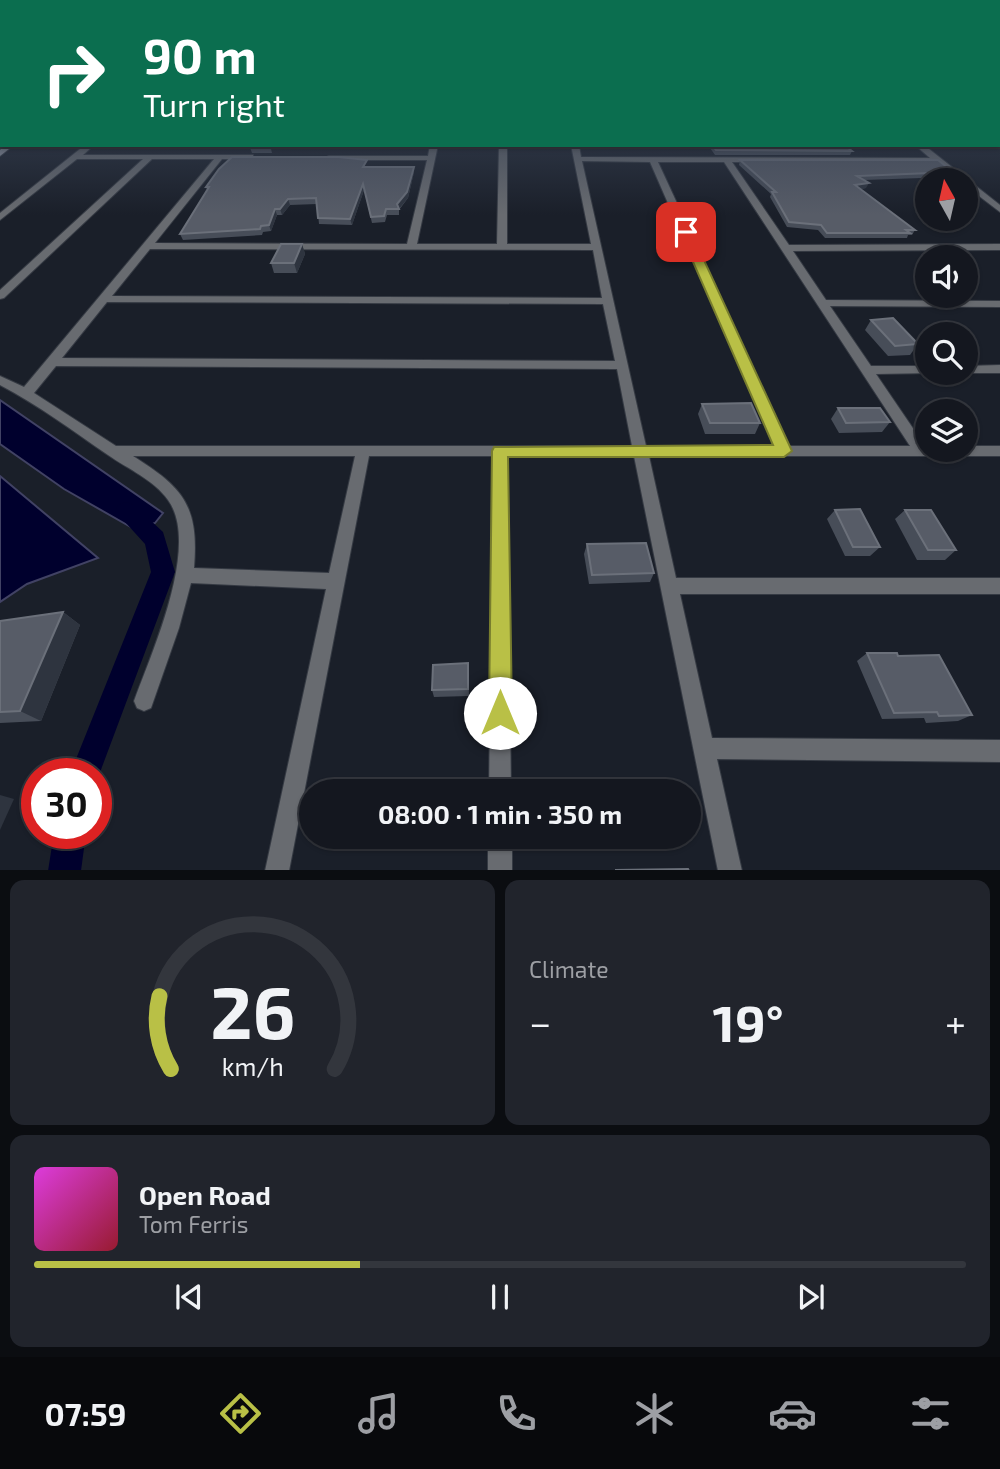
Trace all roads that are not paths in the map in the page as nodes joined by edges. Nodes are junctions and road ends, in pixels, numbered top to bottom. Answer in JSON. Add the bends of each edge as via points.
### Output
{"nodes":[{"id":1,"x":88,"y":147,"type":"edge"},
{"id":2,"x":434,"y":147,"type":"edge"},
{"id":3,"x":503,"y":147,"type":"edge"},
{"id":4,"x":921,"y":147,"type":"edge"},
{"id":5,"x":577,"y":152,"type":"edge"},
{"id":6,"x":76,"y":157,"type":"junction"},
{"id":7,"x":150,"y":157,"type":"junction"},
{"id":8,"x":220,"y":157,"type":"junction"},
{"id":9,"x":259,"y":158,"type":"edge"},
{"id":10,"x":325,"y":158,"type":"edge"},
{"id":11,"x":431,"y":158,"type":"junction"},
{"id":12,"x":653,"y":159,"type":"junction"},
{"id":13,"x":727,"y":160,"type":"junction"},
{"id":14,"x":937,"y":160,"type":"junction"},
{"id":15,"x":948,"y":168,"type":"edge"},
{"id":16,"x":978,"y":191,"type":"edge"},
{"id":17,"x":1000,"y":209,"type":"edge"},
{"id":18,"x":0,"y":217,"type":"edge"},
{"id":19,"x":147,"y":246,"type":"junction"},
{"id":20,"x":597,"y":247,"type":"junction"},
{"id":21,"x":1000,"y":247,"type":"edge"},
{"id":22,"x":411,"y":248,"type":"junction"},
{"id":23,"x":502,"y":248,"type":"junction"},
{"id":24,"x":788,"y":248,"type":"junction"},
{"id":25,"x":0,"y":296,"type":"edge"},
{"id":26,"x":104,"y":299,"type":"junction"},
{"id":27,"x":608,"y":301,"type":"junction"},
{"id":28,"x":824,"y":303,"type":"junction"},
{"id":29,"x":1000,"y":304,"type":"edge"},
{"id":30,"x":52,"y":362,"type":"junction"},
{"id":31,"x":622,"y":365,"type":"junction"},
{"id":32,"x":1000,"y":369,"type":"edge"},
{"id":33,"x":869,"y":370,"type":"junction"},
{"id":34,"x":915,"y":370,"type":"edge"},
{"id":35,"x":978,"y":370,"type":"edge"},
{"id":36,"x":0,"y":380,"type":"edge"},
{"id":37,"x":27,"y":393,"type":"junction"},
{"id":38,"x":915,"y":442,"type":"edge"},
{"id":39,"x":640,"y":450,"type":"junction"},
{"id":40,"x":363,"y":451,"type":"junction"},
{"id":41,"x":500,"y":451,"type":"junction"},
{"id":42,"x":784,"y":451,"type":"junction"},
{"id":43,"x":915,"y":451,"type":"edge"},
{"id":44,"x":978,"y":451,"type":"edge"},
{"id":45,"x":1000,"y":451,"type":"edge"},
{"id":46,"x":113,"y":452,"type":"junction"},
{"id":47,"x":185,"y":575,"type":"junction"},
{"id":48,"x":335,"y":581,"type":"junction"},
{"id":49,"x":669,"y":586,"type":"junction"},
{"id":50,"x":1000,"y":586,"type":"edge"},
{"id":51,"x":144,"y":701,"type":"dead end"},
{"id":52,"x":704,"y":748,"type":"junction"},
{"id":53,"x":1000,"y":751,"type":"edge"},
{"id":54,"x":500,"y":779,"type":"edge"},
{"id":55,"x":500,"y":849,"type":"edge"},
{"id":56,"x":277,"y":870,"type":"edge"},
{"id":57,"x":500,"y":870,"type":"edge"},
{"id":58,"x":730,"y":870,"type":"edge"}],
"edges":[{"from":1,"to":6,"type":"street"},
{"from":2,"to":11,"type":"street"},
{"from":3,"to":23,"type":"street"},
{"from":4,"to":14,"type":"street"},
{"from":5,"to":12,"type":"street"},
{"from":5,"to":20,"type":"street"},
{"from":6,"to":7,"type":"street"},
{"from":6,"to":18,"type":"street"},
{"from":7,"to":8,"type":"street"},
{"from":7,"to":25,"type":"street"},
{"from":8,"to":9,"type":"street"},
{"from":8,"to":19,"type":"street"},
{"from":10,"to":11,"type":"street"},
{"from":11,"to":22,"type":"street"},
{"from":12,"to":13,"type":"street"},
{"from":12,"to":42,"type":"street"},
{"from":13,"to":14,"type":"street"},
{"from":13,"to":24,"type":"street"},
{"from":14,"to":15,"type":"street"},
{"from":16,"to":17,"type":"street"},
{"from":19,"to":22,"type":"street"},
{"from":19,"to":26,"type":"street"},
{"from":20,"to":23,"type":"street"},
{"from":20,"to":27,"type":"street"},
{"from":21,"to":24,"type":"street"},
{"from":22,"to":23,"type":"street"},
{"from":24,"to":28,"type":"street"},
{"from":26,"to":27,"type":"street"},
{"from":26,"to":30,"type":"street"},
{"from":27,"to":31,"type":"street"},
{"from":28,"to":29,"type":"street"},
{"from":28,"to":33,"type":"street"},
{"from":30,"to":31,"type":"street"},
{"from":30,"to":37,"type":"street"},
{"from":31,"to":39,"type":"street"},
{"from":32,"to":35,"type":"street"},
{"from":33,"to":34,"type":"street"},
{"from":33,"to":38,"type":"street"},
{"from":36,"to":37,"type":"street"},
{"from":37,"to":46,"type":"street"},
{"from":39,"to":41,"type":"street"},
{"from":39,"to":42,"type":"street"},
{"from":39,"to":49,"type":"street"},
{"from":40,"to":41,"type":"street"},
{"from":40,"to":46,"type":"street"},
{"from":40,"to":48,"type":"street"},
{"from":41,"to":54,"type":"street"},
{"from":42,"to":43,"type":"street"},
{"from":44,"to":45,"type":"street"},
{"from":46,"to":47,"type":"street","via":[[176,498],[187,533]]},
{"from":47,"to":48,"type":"street"},
{"from":47,"to":51,"type":"street"},
{"from":48,"to":56,"type":"street"},
{"from":49,"to":50,"type":"street"},
{"from":49,"to":52,"type":"street"},
{"from":52,"to":53,"type":"street"},
{"from":52,"to":58,"type":"street"},
{"from":55,"to":57,"type":"street"}]}
